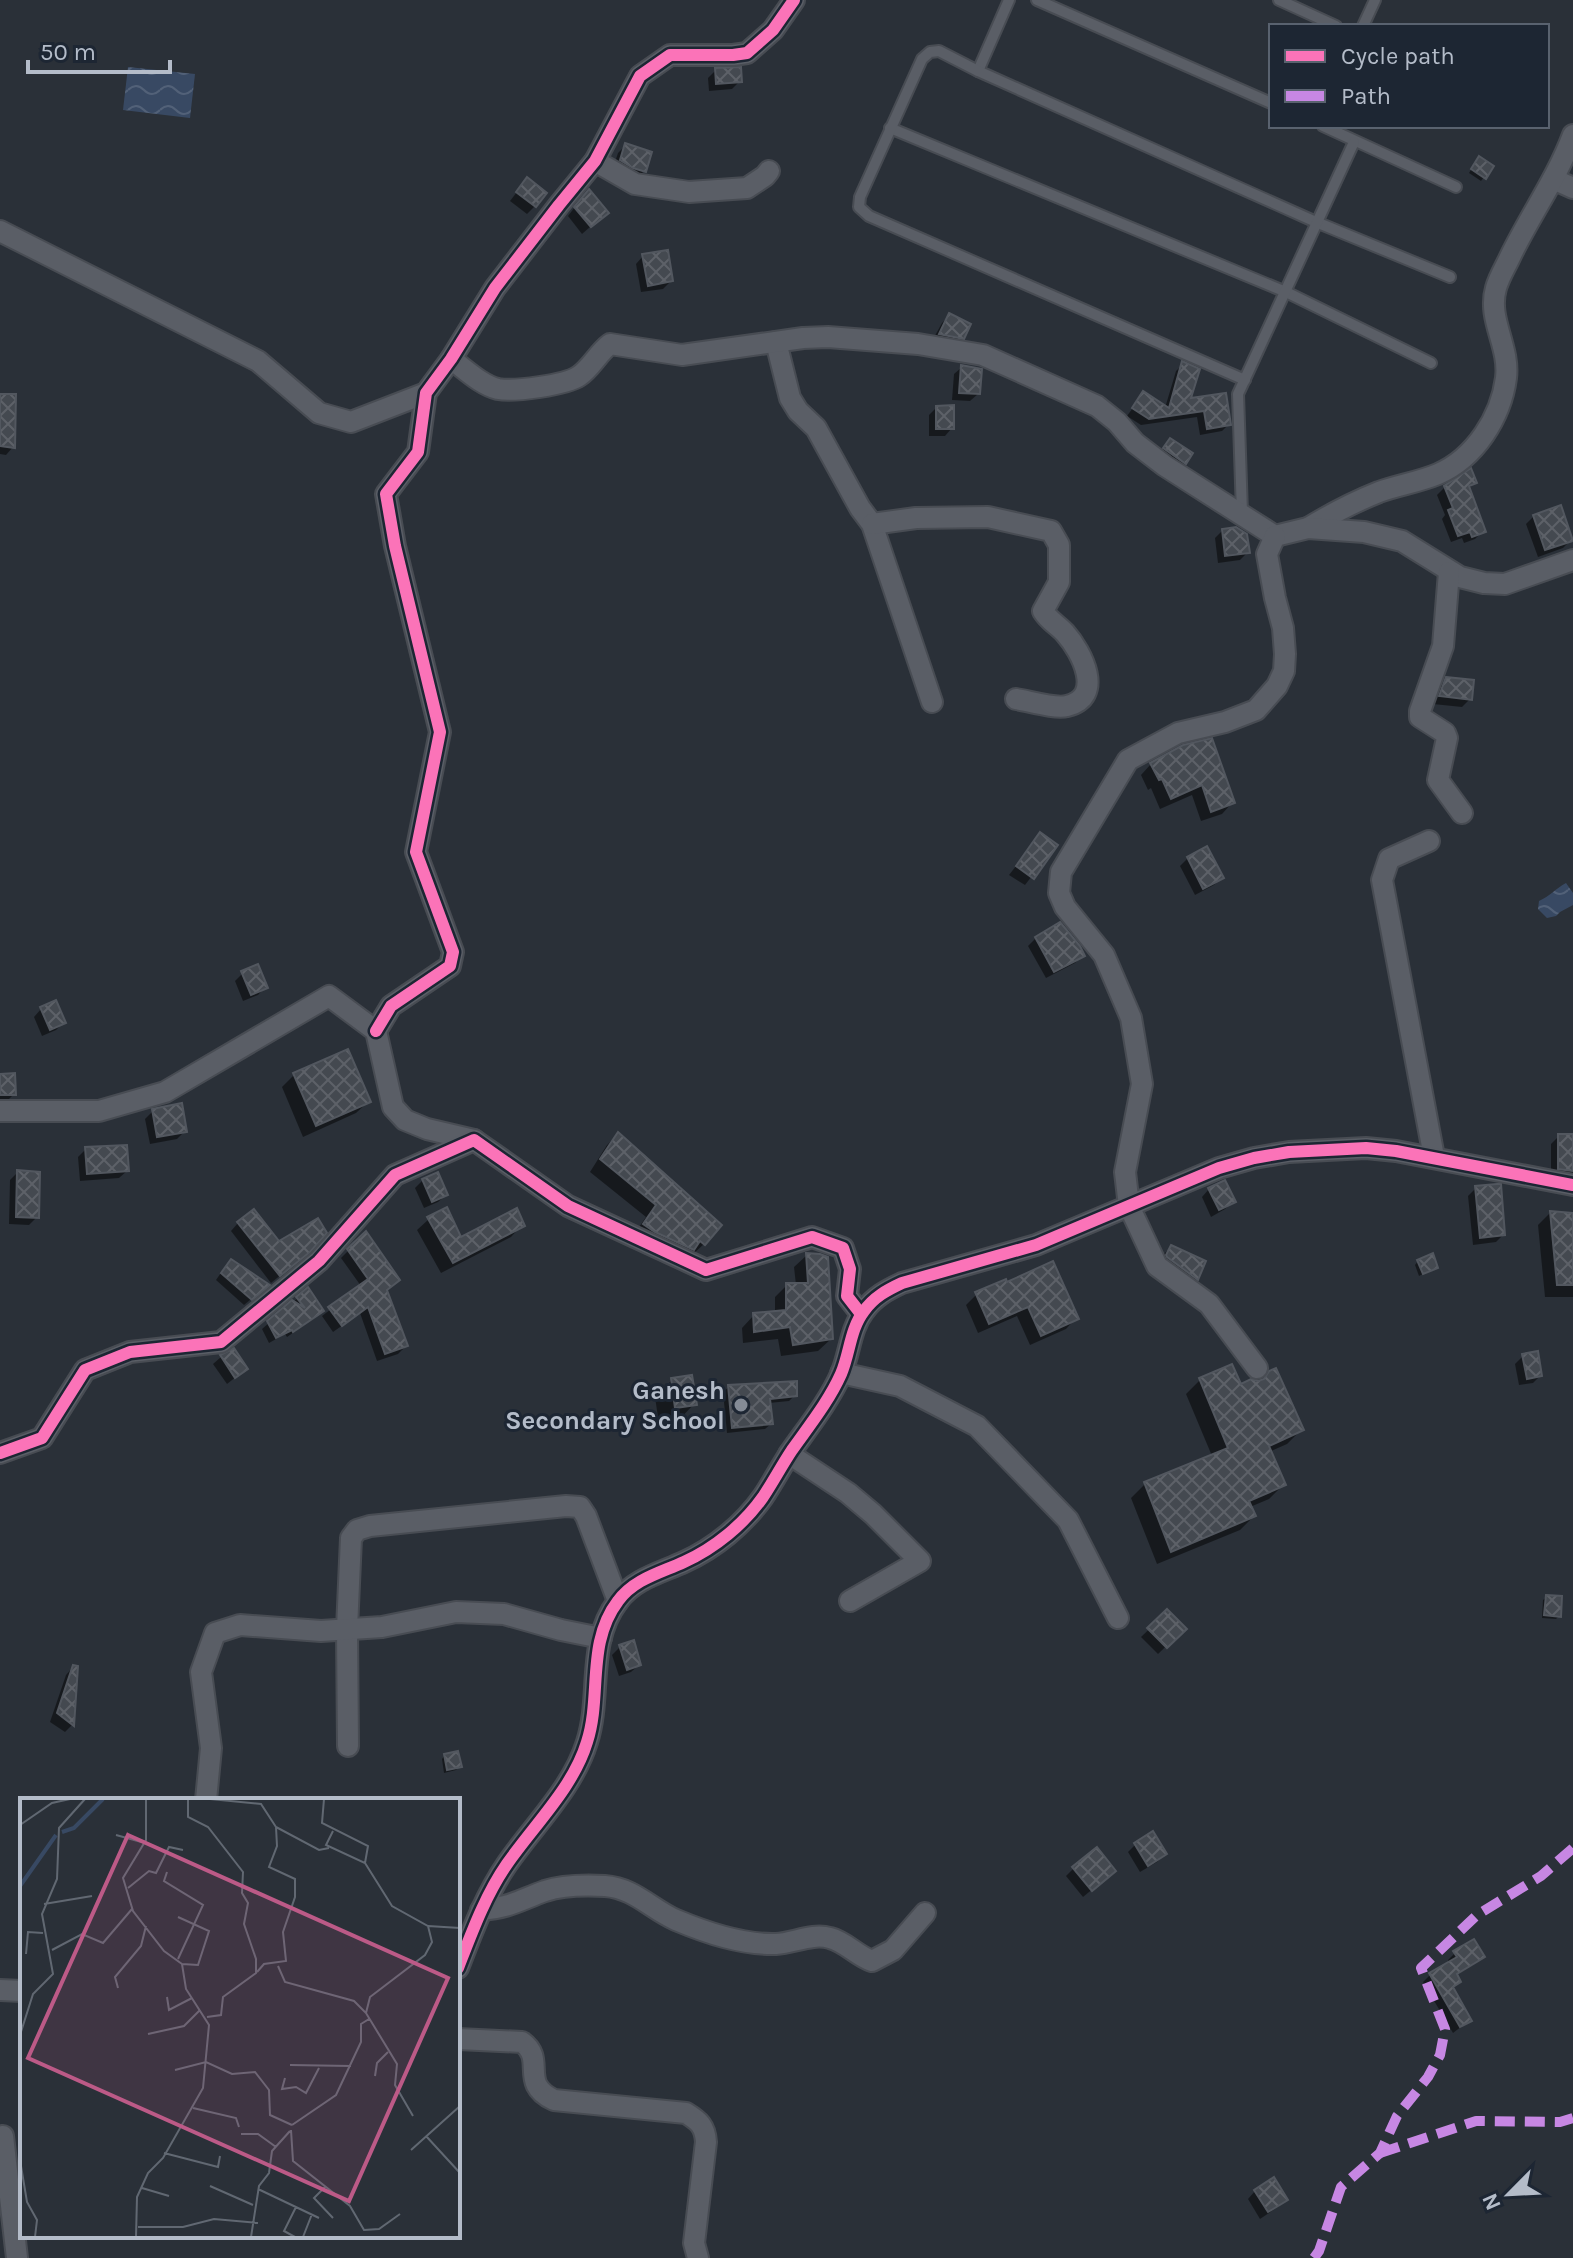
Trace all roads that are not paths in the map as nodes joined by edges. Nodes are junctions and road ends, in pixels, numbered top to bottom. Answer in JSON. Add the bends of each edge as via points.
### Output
{"nodes":[{"id":1,"x":794,"y":0,"type":"edge"},
{"id":2,"x":1009,"y":0,"type":"edge"},
{"id":3,"x":1037,"y":0,"type":"edge"},
{"id":4,"x":1279,"y":0,"type":"edge"},
{"id":5,"x":1375,"y":0,"type":"edge"},
{"id":6,"x":1332,"y":24,"type":"edge"},
{"id":7,"x":1364,"y":24,"type":"edge"},
{"id":8,"x":978,"y":71,"type":"junction"},
{"id":9,"x":1269,"y":102,"type":"edge"},
{"id":10,"x":890,"y":128,"type":"junction"},
{"id":11,"x":1327,"y":128,"type":"edge"},
{"id":12,"x":1573,"y":135,"type":"edge"},
{"id":13,"x":1354,"y":142,"type":"junction"},
{"id":14,"x":595,"y":161,"type":"junction"},
{"id":15,"x":769,"y":171,"type":"dead end"},
{"id":16,"x":1553,"y":179,"type":"junction"},
{"id":17,"x":1456,"y":187,"type":"dead end"},
{"id":18,"x":1573,"y":188,"type":"edge"},
{"id":19,"x":1316,"y":222,"type":"junction"},
{"id":20,"x":0,"y":231,"type":"edge"},
{"id":21,"x":1450,"y":277,"type":"dead end"},
{"id":22,"x":1286,"y":292,"type":"junction"},
{"id":23,"x":776,"y":342,"type":"junction"},
{"id":24,"x":451,"y":359,"type":"junction"},
{"id":25,"x":1431,"y":363,"type":"dead end"},
{"id":26,"x":1245,"y":380,"type":"junction"},
{"id":27,"x":426,"y":393,"type":"junction"},
{"id":28,"x":1242,"y":515,"type":"junction"},
{"id":29,"x":872,"y":524,"type":"junction"},
{"id":30,"x":1308,"y":528,"type":"junction"},
{"id":31,"x":1275,"y":536,"type":"junction"},
{"id":32,"x":1573,"y":560,"type":"edge"},
{"id":33,"x":1449,"y":572,"type":"junction"},
{"id":34,"x":1016,"y":699,"type":"dead end"},
{"id":35,"x":932,"y":702,"type":"dead end"},
{"id":36,"x":1462,"y":813,"type":"dead end"},
{"id":37,"x":1429,"y":841,"type":"dead end"},
{"id":38,"x":376,"y":1031,"type":"junction"},
{"id":39,"x":0,"y":1111,"type":"edge"},
{"id":40,"x":474,"y":1140,"type":"junction"},
{"id":41,"x":1434,"y":1157,"type":"junction"},
{"id":42,"x":1573,"y":1185,"type":"edge"},
{"id":43,"x":1129,"y":1206,"type":"junction"},
{"id":44,"x":861,"y":1314,"type":"junction"},
{"id":45,"x":1257,"y":1368,"type":"dead end"},
{"id":46,"x":841,"y":1373,"type":"junction"},
{"id":47,"x":0,"y":1453,"type":"edge"},
{"id":48,"x":789,"y":1454,"type":"junction"},
{"id":49,"x":618,"y":1601,"type":"junction"},
{"id":50,"x":850,"y":1601,"type":"dead end"},
{"id":51,"x":1118,"y":1618,"type":"dead end"},
{"id":52,"x":347,"y":1629,"type":"junction"},
{"id":53,"x":601,"y":1638,"type":"junction"},
{"id":54,"x":348,"y":1746,"type":"dead end"},
{"id":55,"x":206,"y":1798,"type":"edge"},
{"id":56,"x":481,"y":1910,"type":"junction"},
{"id":57,"x":925,"y":1913,"type":"dead end"},
{"id":58,"x":460,"y":1963,"type":"edge"},
{"id":59,"x":0,"y":1990,"type":"edge"},
{"id":60,"x":20,"y":1991,"type":"edge"},
{"id":61,"x":460,"y":2039,"type":"edge"},
{"id":62,"x":8,"y":2138,"type":"edge"},
{"id":63,"x":17,"y":2258,"type":"edge"},
{"id":64,"x":698,"y":2258,"type":"edge"}],
"edges":[{"from":1,"to":14,"type":"street","via":[[773,30],[747,53],[670,55],[640,76]]},
{"from":2,"to":8,"type":"lane"},
{"from":3,"to":9,"type":"lane"},
{"from":4,"to":6,"type":"lane"},
{"from":5,"to":7,"type":"lane"},
{"from":8,"to":10,"type":"lane","via":[[939,51],[930,52]]},
{"from":8,"to":19,"type":"lane"},
{"from":10,"to":22,"type":"lane"},
{"from":10,"to":26,"type":"lane","via":[[860,197],[859,207],[869,216]]},
{"from":11,"to":13,"type":"lane"},
{"from":12,"to":16,"type":"street"},
{"from":13,"to":17,"type":"lane"},
{"from":13,"to":19,"type":"lane"},
{"from":14,"to":15,"type":"street","via":[[635,184],[689,192],[747,188]]},
{"from":14,"to":24,"type":"street","via":[[495,288]]},
{"from":16,"to":18,"type":"street"},
{"from":16,"to":30,"type":"street","via":[[1493,298],[1506,352],[1506,377],[1485,435],[1441,473],[1359,500]]},
{"from":19,"to":21,"type":"lane"},
{"from":19,"to":22,"type":"lane"},
{"from":20,"to":27,"type":"street","via":[[258,361],[319,413],[351,422]]},
{"from":22,"to":25,"type":"lane"},
{"from":22,"to":26,"type":"lane"},
{"from":23,"to":24,"type":"street","via":[[682,355],[610,344],[566,382],[500,390]]},
{"from":23,"to":28,"type":"street","via":[[828,337],[983,355],[1097,406],[1165,466]]},
{"from":23,"to":29,"type":"street","via":[[790,398],[816,428]]},
{"from":24,"to":27,"type":"street"},
{"from":26,"to":28,"type":"lane","via":[[1238,394]]},
{"from":27,"to":38,"type":"street","via":[[418,452],[386,494],[440,732],[416,852],[453,952],[450,966],[391,1006]]},
{"from":28,"to":31,"type":"street"},
{"from":29,"to":34,"type":"street","via":[[988,517],[1051,531],[1059,545],[1059,582],[1043,611],[1065,632],[1084,663],[1088,687],[1083,698],[1066,706]]},
{"from":29,"to":35,"type":"street"},
{"from":30,"to":31,"type":"street"},
{"from":30,"to":33,"type":"street","via":[[1402,541]]},
{"from":31,"to":43,"type":"street","via":[[1267,554],[1285,654],[1277,686],[1256,710],[1178,733],[1128,760],[1061,872],[1059,893],[1065,907],[1104,955],[1131,1018],[1142,1084],[1125,1172]]},
{"from":32,"to":33,"type":"street","via":[[1505,584]]},
{"from":33,"to":36,"type":"street","via":[[1443,646],[1420,717],[1445,733],[1438,780]]},
{"from":37,"to":41,"type":"street","via":[[1389,859],[1382,880]]},
{"from":38,"to":39,"type":"street","via":[[329,996],[165,1092],[99,1111]]},
{"from":38,"to":40,"type":"street","via":[[393,1107],[405,1120],[427,1129]]},
{"from":40,"to":44,"type":"street","via":[[568,1206],[706,1270],[812,1237],[843,1248],[850,1269],[847,1296]]},
{"from":40,"to":47,"type":"street","via":[[395,1175],[319,1261],[221,1342],[130,1352],[85,1370],[42,1438]]},
{"from":41,"to":42,"type":"street"},
{"from":41,"to":43,"type":"street","via":[[1366,1148],[1289,1152],[1219,1168]]},
{"from":43,"to":44,"type":"street","via":[[1036,1245],[902,1283]]},
{"from":43,"to":45,"type":"street","via":[[1157,1266],[1209,1304]]},
{"from":44,"to":46,"type":"street"},
{"from":46,"to":48,"type":"street"},
{"from":46,"to":51,"type":"street","via":[[900,1386],[977,1426],[1068,1520]]},
{"from":48,"to":49,"type":"street","via":[[733,1530],[712,1547],[645,1578]]},
{"from":48,"to":50,"type":"street","via":[[848,1493],[920,1561]]},
{"from":49,"to":52,"type":"street","via":[[580,1507],[370,1526],[351,1538]]},
{"from":49,"to":53,"type":"street"},
{"from":52,"to":53,"type":"street","via":[[456,1612],[504,1614]]},
{"from":52,"to":54,"type":"street"},
{"from":52,"to":55,"type":"street","via":[[240,1625],[215,1633],[201,1672],[211,1748]]},
{"from":53,"to":56,"type":"street","via":[[587,1743]]},
{"from":56,"to":57,"type":"street","via":[[507,1907],[563,1887],[621,1888],[672,1918],[732,1939],[779,1944],[832,1938],[872,1961],[893,1950]]},
{"from":56,"to":58,"type":"street"},
{"from":59,"to":60,"type":"street"},
{"from":61,"to":64,"type":"street","via":[[522,2042],[534,2059],[535,2084],[554,2100],[686,2113],[699,2121],[706,2142],[694,2243]]},
{"from":62,"to":63,"type":"street"}]}
